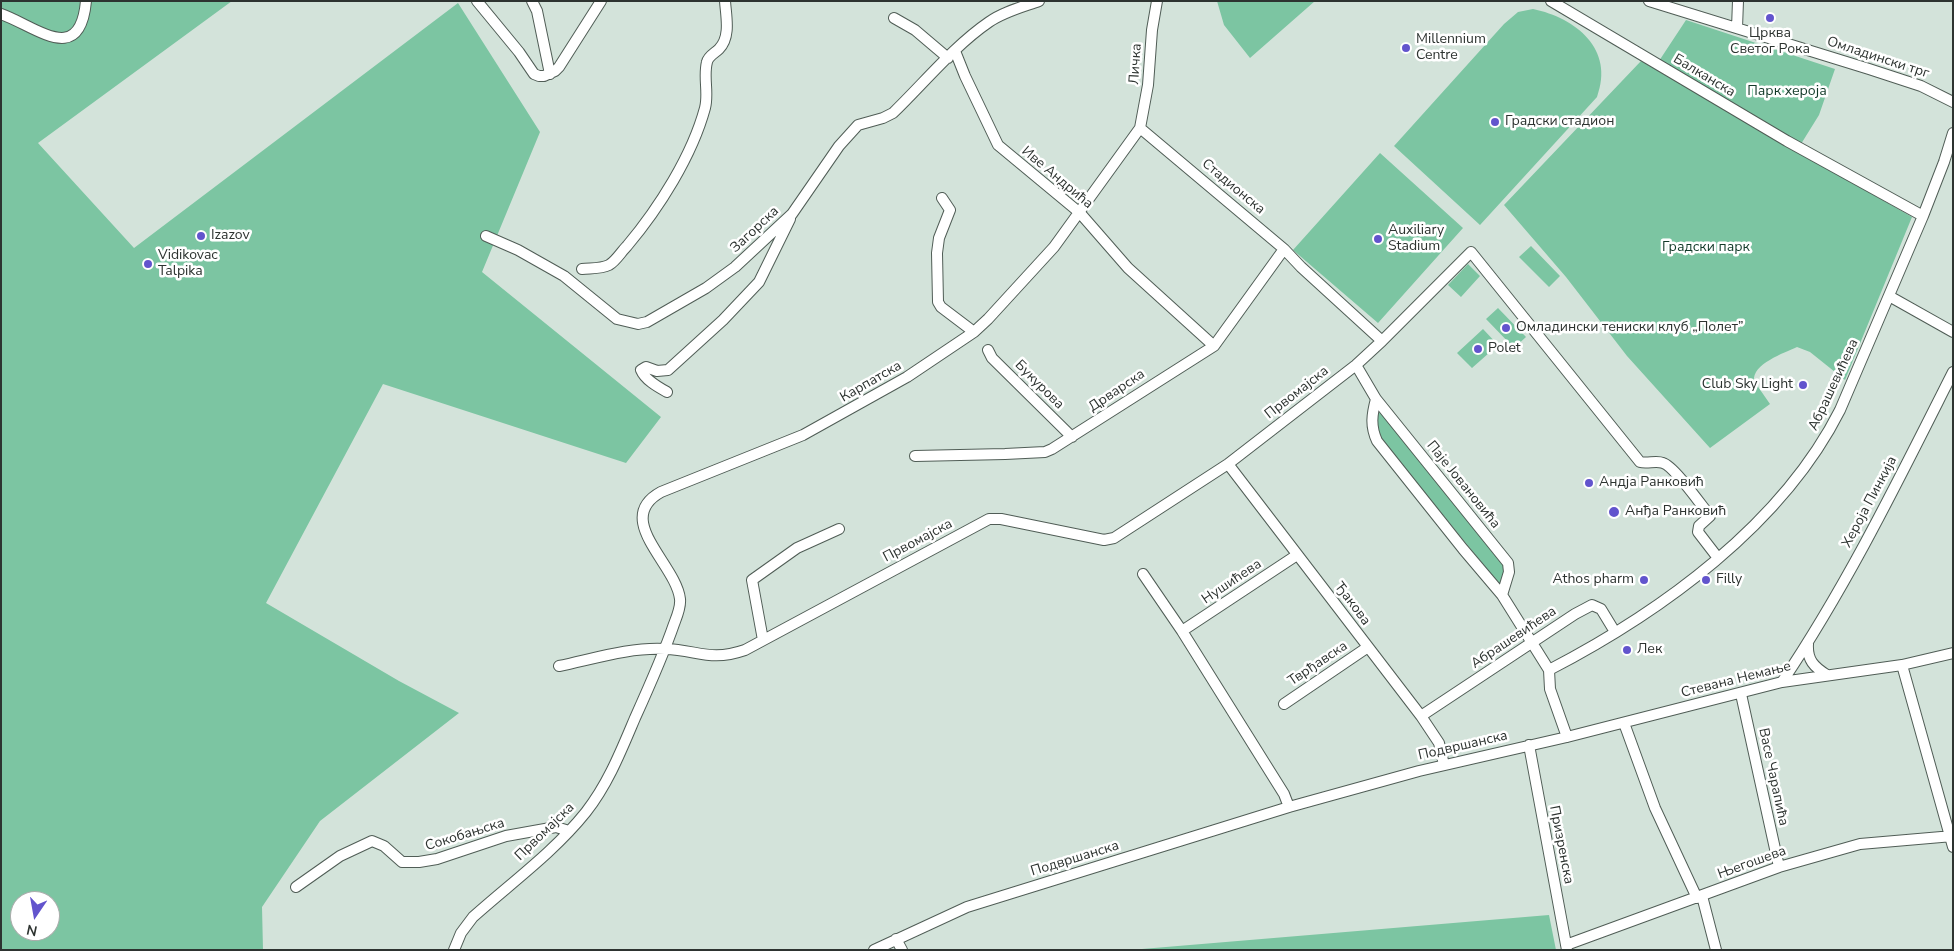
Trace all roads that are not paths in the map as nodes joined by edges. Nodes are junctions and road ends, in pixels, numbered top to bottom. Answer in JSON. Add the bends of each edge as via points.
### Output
{"nodes":[{"id":1,"x":86,"y":1,"type":"edge"},
{"id":2,"x":477,"y":1,"type":"edge"},
{"id":3,"x":532,"y":1,"type":"edge"},
{"id":4,"x":601,"y":1,"type":"edge"},
{"id":5,"x":725,"y":1,"type":"edge"},
{"id":6,"x":1039,"y":1,"type":"edge"},
{"id":7,"x":1157,"y":1,"type":"edge"},
{"id":8,"x":1550,"y":1,"type":"edge"},
{"id":9,"x":1649,"y":1,"type":"edge"},
{"id":10,"x":1738,"y":1,"type":"edge"},
{"id":11,"x":1,"y":14,"type":"edge"},
{"id":12,"x":894,"y":18,"type":"dead end"},
{"id":13,"x":1737,"y":28,"type":"junction"},
{"id":14,"x":952,"y":55,"type":"junction"},
{"id":15,"x":550,"y":74,"type":"junction"},
{"id":16,"x":1953,"y":102,"type":"edge"},
{"id":17,"x":1140,"y":128,"type":"junction"},
{"id":18,"x":1953,"y":132,"type":"edge"},
{"id":19,"x":942,"y":198,"type":"dead end"},
{"id":20,"x":1080,"y":213,"type":"junction"},
{"id":21,"x":792,"y":214,"type":"junction"},
{"id":22,"x":1923,"y":216,"type":"junction"},
{"id":23,"x":486,"y":236,"type":"dead end"},
{"id":24,"x":1284,"y":249,"type":"junction"},
{"id":25,"x":582,"y":269,"type":"dead end"},
{"id":26,"x":1890,"y":296,"type":"junction"},
{"id":27,"x":974,"y":332,"type":"junction"},
{"id":28,"x":1953,"y":332,"type":"edge"},
{"id":29,"x":1382,"y":341,"type":"junction"},
{"id":30,"x":1214,"y":346,"type":"junction"},
{"id":31,"x":988,"y":350,"type":"dead end"},
{"id":32,"x":1356,"y":364,"type":"junction"},
{"id":33,"x":1953,"y":372,"type":"edge"},
{"id":34,"x":667,"y":392,"type":"dead end"},
{"id":35,"x":1376,"y":398,"type":"junction"},
{"id":36,"x":1072,"y":438,"type":"junction"},
{"id":37,"x":914,"y":456,"type":"dead end"},
{"id":38,"x":1228,"y":464,"type":"junction"},
{"id":39,"x":839,"y":529,"type":"dead end"},
{"id":40,"x":1297,"y":555,"type":"junction"},
{"id":41,"x":1718,"y":558,"type":"junction"},
{"id":42,"x":1143,"y":574,"type":"dead end"},
{"id":43,"x":1502,"y":595,"type":"junction"},
{"id":44,"x":1182,"y":631,"type":"junction"},
{"id":45,"x":1614,"y":632,"type":"junction"},
{"id":46,"x":763,"y":640,"type":"junction"},
{"id":47,"x":1532,"y":643,"type":"junction"},
{"id":48,"x":1808,"y":643,"type":"junction"},
{"id":49,"x":666,"y":648,"type":"junction"},
{"id":50,"x":1368,"y":648,"type":"junction"},
{"id":51,"x":1953,"y":653,"type":"edge"},
{"id":52,"x":1902,"y":665,"type":"junction"},
{"id":53,"x":559,"y":666,"type":"dead end"},
{"id":54,"x":1549,"y":670,"type":"junction"},
{"id":55,"x":1827,"y":675,"type":"junction"},
{"id":56,"x":1782,"y":682,"type":"junction"},
{"id":57,"x":1741,"y":694,"type":"junction"},
{"id":58,"x":1284,"y":704,"type":"dead end"},
{"id":59,"x":1421,"y":716,"type":"junction"},
{"id":60,"x":1624,"y":723,"type":"junction"},
{"id":61,"x":1567,"y":737,"type":"junction"},
{"id":62,"x":1439,"y":743,"type":"junction"},
{"id":63,"x":1529,"y":745,"type":"junction"},
{"id":64,"x":1468,"y":760,"type":"junction"},
{"id":65,"x":1444,"y":765,"type":"junction"},
{"id":66,"x":1289,"y":807,"type":"junction"},
{"id":67,"x":569,"y":830,"type":"junction"},
{"id":68,"x":1951,"y":836,"type":"edge"},
{"id":69,"x":1953,"y":847,"type":"edge"},
{"id":70,"x":1779,"y":867,"type":"junction"},
{"id":71,"x":296,"y":887,"type":"dead end"},
{"id":72,"x":1700,"y":897,"type":"junction"},
{"id":73,"x":896,"y":939,"type":"junction"},
{"id":74,"x":1567,"y":947,"type":"edge"},
{"id":75,"x":454,"y":950,"type":"edge"},
{"id":76,"x":874,"y":950,"type":"edge"},
{"id":77,"x":902,"y":950,"type":"edge"},
{"id":78,"x":1716,"y":950,"type":"edge"}],
"edges":[{"from":1,"to":11,"type":"street","via":[[79,31],[59,39]]},
{"from":2,"to":15,"type":"street","via":[[534,74]]},
{"from":3,"to":15,"type":"street"},
{"from":4,"to":15,"type":"street","via":[[559,67]]},
{"from":5,"to":25,"type":"street","via":[[726,36],[707,62],[704,110],[672,182],[644,226],[613,262]]},
{"from":6,"to":14,"type":"street","name":"Загорска","via":[[988,22]]},
{"from":7,"to":17,"type":"street","name":"Личка"},
{"from":8,"to":22,"type":"street","name":"Балканска","via":[[1787,141]]},
{"from":9,"to":13,"type":"street","name":"Омладински трг"},
{"from":10,"to":13,"type":"street"},
{"from":12,"to":14,"type":"street","name":"Иве Андрића"},
{"from":13,"to":16,"type":"street","name":"Омладински трг","via":[[1921,86]]},
{"from":14,"to":20,"type":"street","name":"Иве Андрића","via":[[998,145]]},
{"from":14,"to":21,"type":"street","name":"Загорска","via":[[893,112],[858,125],[839,146]]},
{"from":17,"to":20,"type":"street"},
{"from":17,"to":24,"type":"street","name":"Стадионска"},
{"from":18,"to":22,"type":"street","name":"Абрашевићева"},
{"from":19,"to":27,"type":"street","via":[[950,210],[937,252],[938,302]]},
{"from":20,"to":27,"type":"street","name":"Карпатска","via":[[1036,268]]},
{"from":20,"to":30,"type":"street","name":"Иве Андрића","via":[[1128,268]]},
{"from":21,"to":23,"type":"street","name":"Загорска","via":[[720,279],[655,319],[638,324],[616,319],[564,276]]},
{"from":21,"to":34,"type":"street","via":[[759,282],[723,320],[668,370],[646,367],[641,370]]},
{"from":22,"to":26,"type":"street","name":"Абрашевићева"},
{"from":24,"to":29,"type":"street","name":"Стадионска"},
{"from":24,"to":30,"type":"street","name":"Дрварска"},
{"from":26,"to":28,"type":"street"},
{"from":26,"to":41,"type":"street","name":"Абрашевићева","via":[[1840,410],[1823,440],[1781,496]]},
{"from":27,"to":49,"type":"street","name":"Карпатска","via":[[907,378],[803,435],[653,496],[643,508],[642,519],[680,597],[680,608]]},
{"from":29,"to":32,"type":"street","name":"Првомајска"},
{"from":29,"to":41,"type":"street","name":"Првомајска","via":[[1471,252],[1640,462],[1666,463],[1710,516],[1699,526],[1698,532]]},
{"from":30,"to":36,"type":"street","name":"Дрварска"},
{"from":31,"to":36,"type":"street","name":"Букурова","via":[[992,358]]},
{"from":32,"to":35,"type":"street","name":"Паје Јовановића"},
{"from":32,"to":38,"type":"street","name":"Првомајска"},
{"from":33,"to":48,"type":"street","name":"Хероја Пинкија"},
{"from":35,"to":43,"type":"street","via":[[1372,419],[1377,441]]},
{"from":35,"to":43,"type":"street","name":"Паје Јовановића","via":[[1508,563],[1509,572]]},
{"from":36,"to":37,"type":"street","name":"Дрварска","via":[[1045,452]]},
{"from":38,"to":40,"type":"street","name":"Ђакова"},
{"from":38,"to":46,"type":"street","name":"Првомајска","via":[[1108,540],[989,519]]},
{"from":39,"to":46,"type":"street","via":[[797,548],[752,580]]},
{"from":40,"to":44,"type":"street","name":"Нушићева"},
{"from":40,"to":50,"type":"street","name":"Ђакова"},
{"from":41,"to":45,"type":"street","name":"Абрашевићева","via":[[1662,602]]},
{"from":42,"to":44,"type":"street"},
{"from":43,"to":47,"type":"street"},
{"from":44,"to":66,"type":"street"},
{"from":45,"to":47,"type":"street","name":"Абрашевићева","via":[[1601,609],[1592,605]]},
{"from":45,"to":54,"type":"street","name":"Абрашевићева"},
{"from":46,"to":49,"type":"street","name":"Првомајска","via":[[724,656]]},
{"from":47,"to":54,"type":"street"},
{"from":47,"to":59,"type":"street","name":"Абрашевићева"},
{"from":48,"to":55,"type":"street","via":[[1808,656]]},
{"from":48,"to":56,"type":"street","name":"Хероја Пинкија"},
{"from":49,"to":53,"type":"street","via":[[630,651]]},
{"from":49,"to":67,"type":"street","name":"Првомајска","via":[[603,788]]},
{"from":50,"to":58,"type":"street","name":"Тврђавска"},
{"from":50,"to":59,"type":"street","name":"Ђакова"},
{"from":51,"to":52,"type":"street","name":"Стевана Немање"},
{"from":52,"to":55,"type":"street","name":"Стевана Немање"},
{"from":52,"to":68,"type":"street"},
{"from":54,"to":61,"type":"street","via":[[1550,689]]},
{"from":55,"to":56,"type":"street","name":"Стевана Немање"},
{"from":56,"to":57,"type":"street","name":"Стевана Немање"},
{"from":57,"to":60,"type":"street","name":"Стевана Немање"},
{"from":57,"to":70,"type":"street","name":"Васе Чарапића"},
{"from":59,"to":62,"type":"street","name":"Ђакова"},
{"from":60,"to":61,"type":"street","name":"Стевана Немање"},
{"from":60,"to":72,"type":"street","via":[[1655,808]]},
{"from":61,"to":63,"type":"street","name":"Стевана Немање"},
{"from":62,"to":64,"type":"street","via":[[1454,757]]},
{"from":62,"to":65,"type":"street","name":"Ђакова"},
{"from":63,"to":64,"type":"street","name":"Подвршанска"},
{"from":63,"to":74,"type":"street","name":"Призренска"},
{"from":64,"to":65,"type":"street","name":"Подвршанска"},
{"from":65,"to":66,"type":"street","name":"Подвршанска"},
{"from":66,"to":73,"type":"street","name":"Подвршанска","via":[[967,907]]},
{"from":67,"to":71,"type":"street","name":"Сокобањска","via":[[556,826],[506,836],[419,862],[402,862],[384,846],[372,841],[340,856]]},
{"from":67,"to":75,"type":"street","name":"Првомајска","via":[[473,917]]},
{"from":68,"to":69,"type":"street"},
{"from":68,"to":70,"type":"street","name":"Његошева","via":[[1860,844]]},
{"from":70,"to":72,"type":"street","name":"Његошева"},
{"from":72,"to":74,"type":"street","name":"Његошева"},
{"from":72,"to":78,"type":"street"},
{"from":73,"to":76,"type":"street","name":"Подвршанска"},
{"from":73,"to":77,"type":"street"}]}
